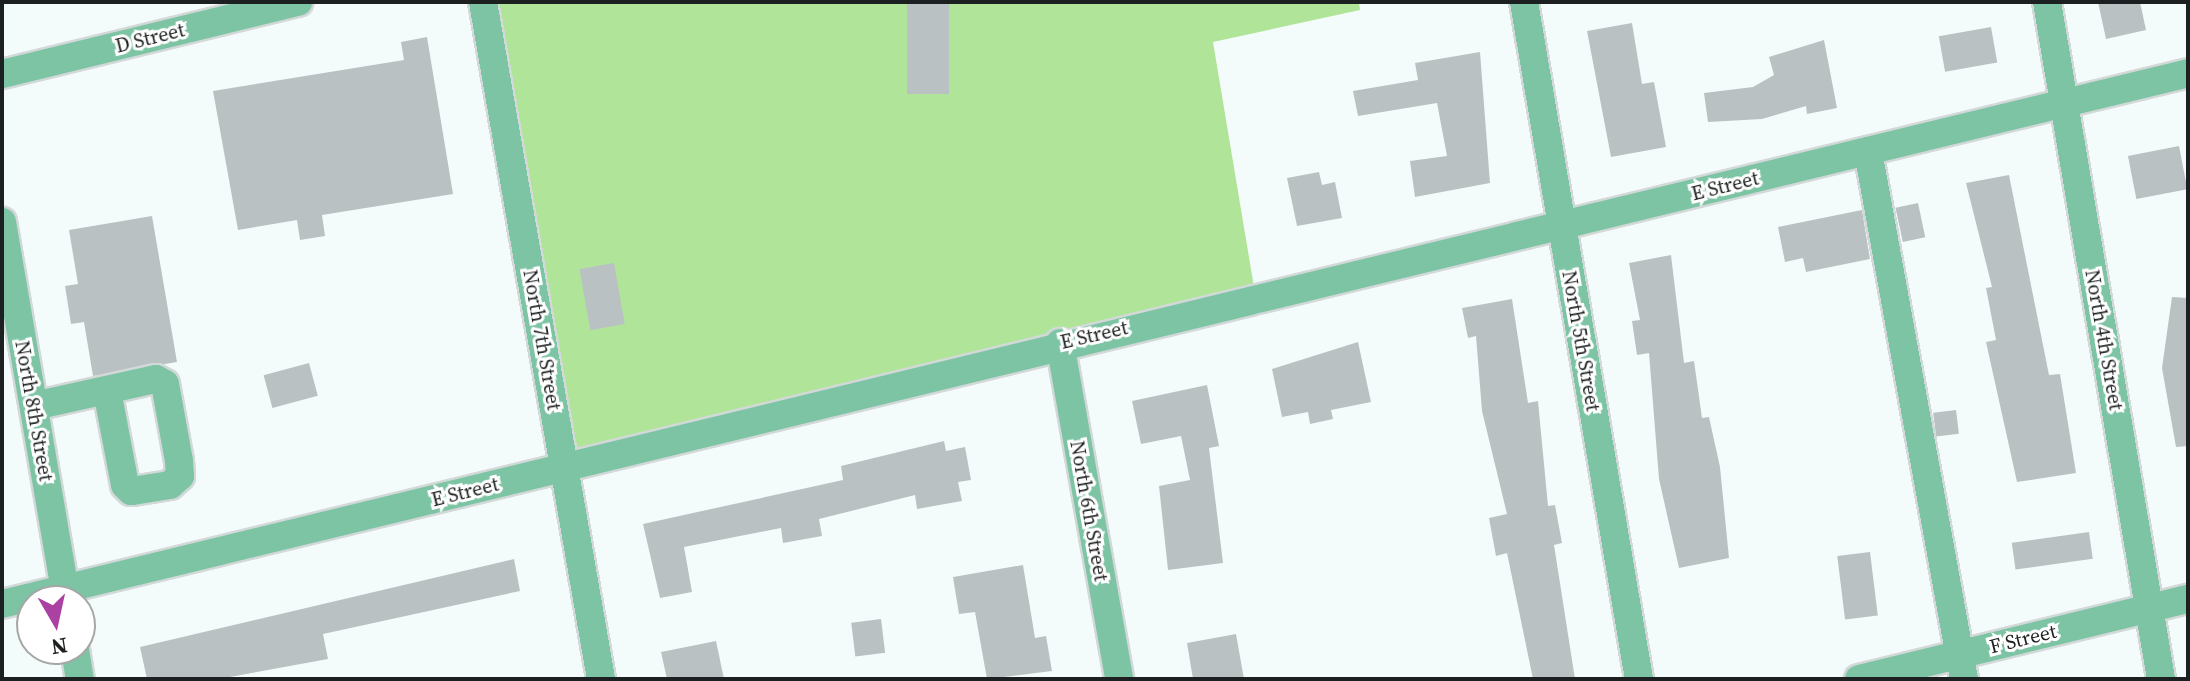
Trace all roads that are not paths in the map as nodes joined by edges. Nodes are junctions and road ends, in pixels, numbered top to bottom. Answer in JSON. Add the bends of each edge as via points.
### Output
{"nodes":[{"id":1,"x":298,"y":2,"type":"edge"},
{"id":2,"x":483,"y":2,"type":"edge"},
{"id":3,"x":1524,"y":2,"type":"edge"},
{"id":4,"x":2047,"y":2,"type":"edge"},
{"id":5,"x":2188,"y":73,"type":"edge"},
{"id":6,"x":2,"y":74,"type":"edge"},
{"id":7,"x":2064,"y":103,"type":"junction"},
{"id":8,"x":1868,"y":151,"type":"junction"},
{"id":9,"x":2,"y":222,"type":"edge"},
{"id":10,"x":1561,"y":226,"type":"junction"},
{"id":11,"x":1060,"y":343,"type":"junction"},
{"id":12,"x":107,"y":391,"type":"dead end"},
{"id":13,"x":34,"y":406,"type":"junction"},
{"id":14,"x":564,"y":468,"type":"junction"},
{"id":15,"x":64,"y":585,"type":"edge"},
{"id":16,"x":96,"y":587,"type":"edge"},
{"id":17,"x":2188,"y":599,"type":"edge"},
{"id":18,"x":2149,"y":609,"type":"junction"},
{"id":19,"x":1962,"y":667,"type":"edge"},
{"id":20,"x":601,"y":679,"type":"edge"},
{"id":21,"x":1119,"y":679,"type":"edge"},
{"id":22,"x":1639,"y":679,"type":"edge"},
{"id":23,"x":1859,"y":679,"type":"edge"},
{"id":24,"x":2161,"y":679,"type":"edge"}],
"edges":[{"from":1,"to":6,"type":"street","name":"D Street"},
{"from":2,"to":14,"type":"street","name":"North 7th Street"},
{"from":3,"to":10,"type":"street","name":"North 5th Street"},
{"from":4,"to":7,"type":"street","name":"North 4th Street"},
{"from":5,"to":7,"type":"street","name":"E Street"},
{"from":7,"to":8,"type":"street","name":"E Street"},
{"from":7,"to":18,"type":"street","name":"North 4th Street"},
{"from":8,"to":10,"type":"street","name":"E Street"},
{"from":8,"to":19,"type":"street"},
{"from":9,"to":13,"type":"street","name":"North 8th Street"},
{"from":10,"to":11,"type":"street","name":"E Street"},
{"from":10,"to":22,"type":"street","name":"North 5th Street"},
{"from":11,"to":14,"type":"street","name":"E Street"},
{"from":11,"to":21,"type":"street","name":"North 6th Street"},
{"from":12,"to":13,"type":"street"},
{"from":13,"to":15,"type":"street","name":"North 8th Street"},
{"from":14,"to":16,"type":"street","name":"E Street"},
{"from":14,"to":20,"type":"street","name":"North 7th Street"},
{"from":17,"to":18,"type":"street","name":"F Street"},
{"from":18,"to":19,"type":"street","name":"F Street"},
{"from":18,"to":24,"type":"street","name":"North 4th Street"},
{"from":19,"to":23,"type":"street","name":"F Street"}]}
